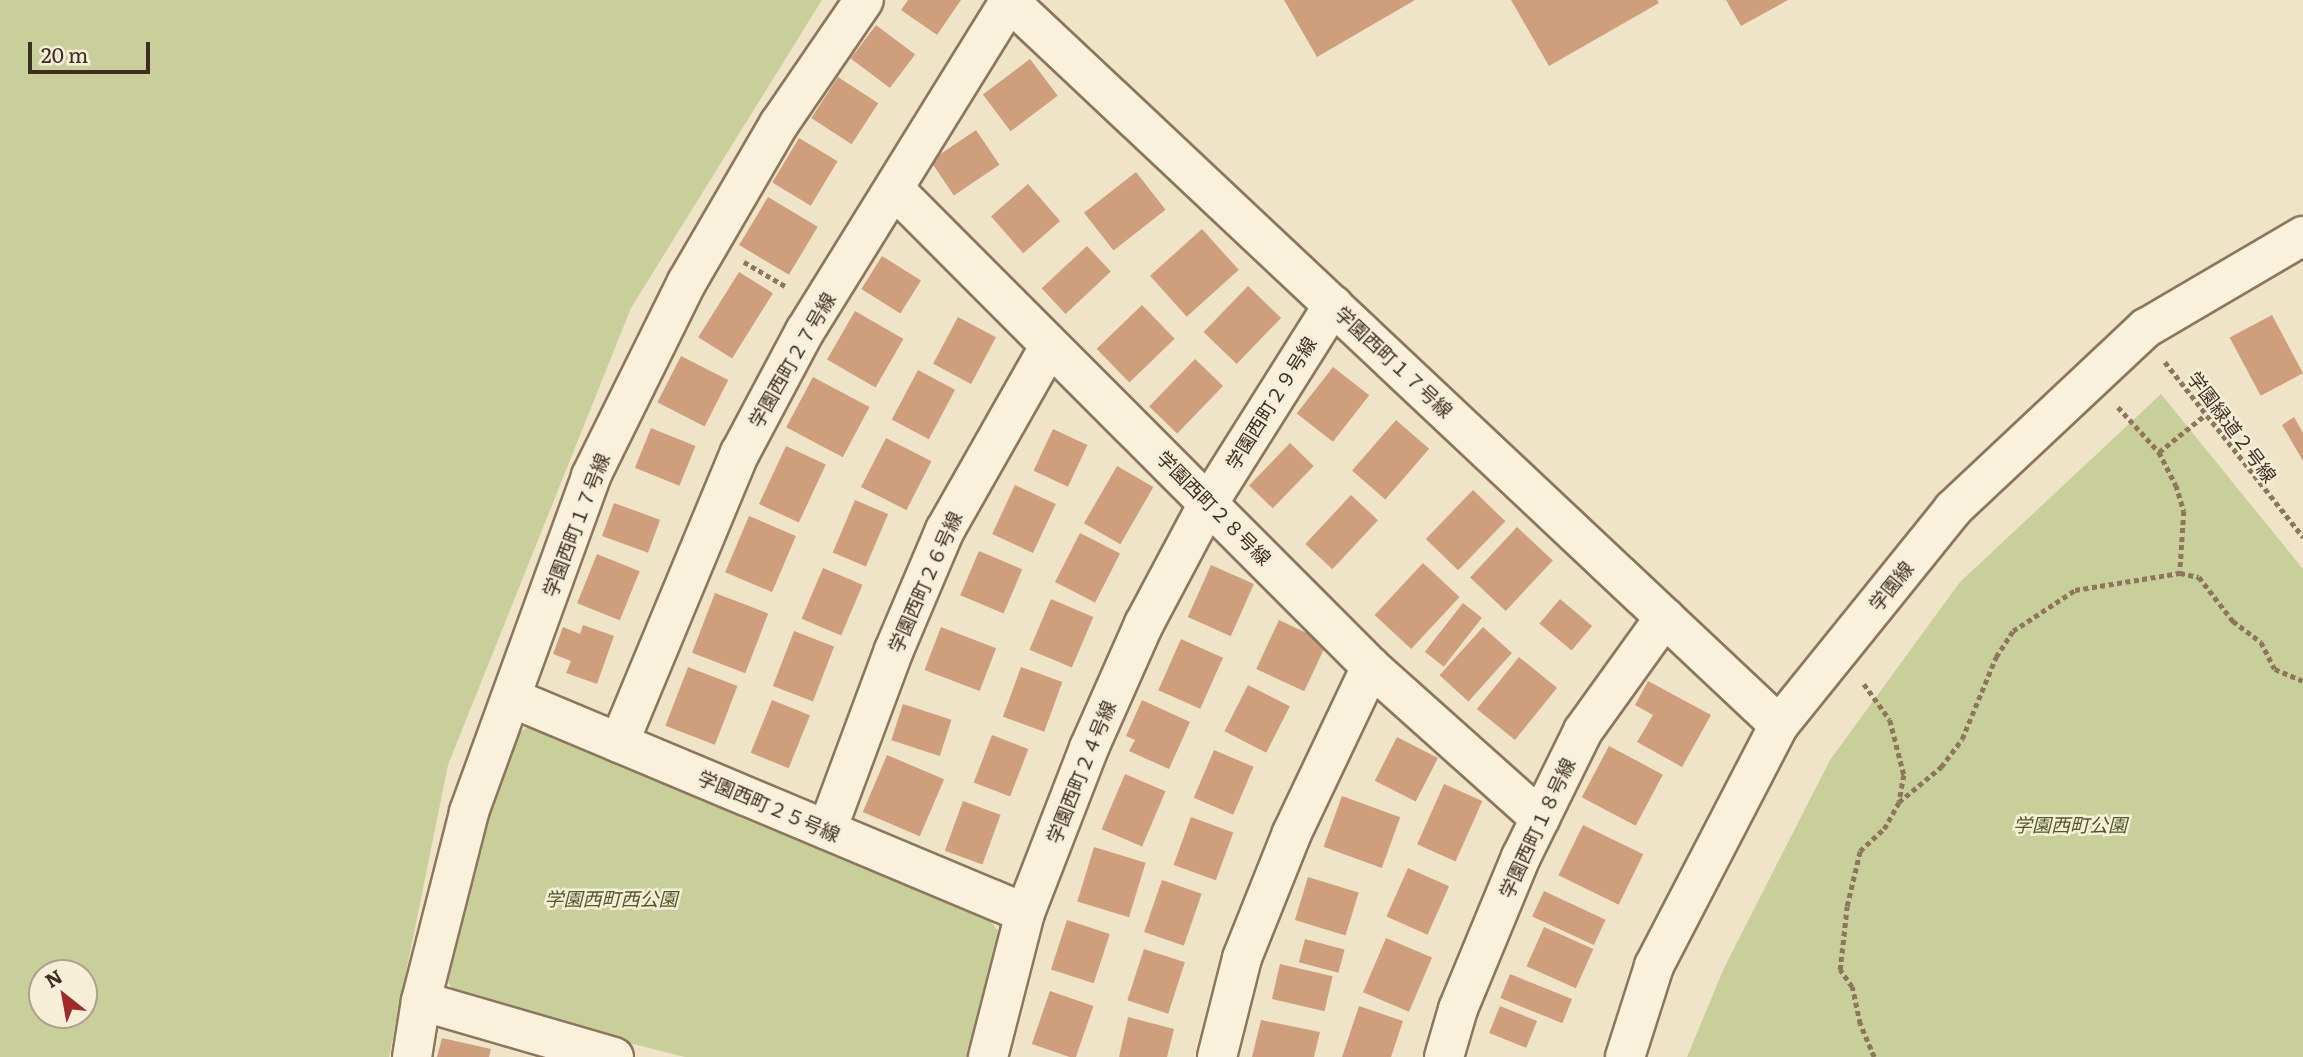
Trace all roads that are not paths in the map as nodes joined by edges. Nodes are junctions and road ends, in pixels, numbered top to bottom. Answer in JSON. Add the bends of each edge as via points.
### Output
{"nodes":[{"id":1,"x":864,"y":0,"type":"edge"},
{"id":2,"x":1009,"y":1,"type":"edge"},
{"id":3,"x":895,"y":190,"type":"junction"},
{"id":4,"x":2303,"y":236,"type":"edge"},
{"id":5,"x":1333,"y":305,"type":"junction"},
{"id":6,"x":1049,"y":347,"type":"junction"},
{"id":7,"x":1209,"y":502,"type":"junction"},
{"id":8,"x":1665,"y":617,"type":"junction"},
{"id":9,"x":1371,"y":667,"type":"junction"},
{"id":10,"x":512,"y":698,"type":"junction"},
{"id":11,"x":1779,"y":725,"type":"junction"},
{"id":12,"x":619,"y":743,"type":"junction"},
{"id":13,"x":1540,"y":818,"type":"junction"},
{"id":14,"x":827,"y":830,"type":"junction"},
{"id":15,"x":1025,"y":913,"type":"junction"},
{"id":16,"x":421,"y":1001,"type":"junction"},
{"id":17,"x":412,"y":1057,"type":"edge"},
{"id":18,"x":614,"y":1057,"type":"edge"},
{"id":19,"x":988,"y":1057,"type":"edge"},
{"id":20,"x":1217,"y":1057,"type":"edge"},
{"id":21,"x":1444,"y":1057,"type":"edge"},
{"id":22,"x":1625,"y":1057,"type":"edge"}],
"edges":[{"from":1,"to":10,"type":"street","name":"学園西町１７号線","via":[[779,124],[711,241],[591,476]]},
{"from":2,"to":3,"type":"street","name":"学園西町２７号線"},
{"from":2,"to":5,"type":"street","name":"学園西町１７号線"},
{"from":3,"to":6,"type":"street","name":"学園西町２８号線"},
{"from":3,"to":12,"type":"street","name":"学園西町２７号線","via":[[820,308],[740,453]]},
{"from":4,"to":11,"type":"street","name":"学園線","via":[[2146,328],[1953,509]]},
{"from":5,"to":7,"type":"street","name":"学園西町２９号線"},
{"from":5,"to":8,"type":"street","name":"学園西町１７号線"},
{"from":6,"to":7,"type":"street","name":"学園西町２８号線"},
{"from":6,"to":14,"type":"street","name":"学園西町２６号線","via":[[945,530],[894,650]]},
{"from":7,"to":9,"type":"street","name":"学園西町２８号線"},
{"from":7,"to":15,"type":"street","name":"学園西町２４号線","via":[[1133,649]]},
{"from":8,"to":11,"type":"street","name":"学園西町１７号線"},
{"from":8,"to":13,"type":"street","name":"学園西町１８号線","via":[[1583,731]]},
{"from":9,"to":13,"type":"street","name":"学園西町２８号線"},
{"from":9,"to":20,"type":"street","via":[[1292,832],[1242,958]]},
{"from":10,"to":12,"type":"street","name":"学園西町２５号線"},
{"from":10,"to":16,"type":"street","name":"学園西町１７号線","via":[[469,812]]},
{"from":11,"to":22,"type":"street","name":"学園線","via":[[1654,966]]},
{"from":12,"to":14,"type":"street","name":"学園西町２５号線"},
{"from":13,"to":21,"type":"street","name":"学園西町１８号線","via":[[1458,1009]]},
{"from":14,"to":15,"type":"street","name":"学園西町２５号線"},
{"from":15,"to":19,"type":"street","name":"学園西町２４号線"},
{"from":16,"to":17,"type":"street","name":"学園西町１７号線"},
{"from":16,"to":18,"type":"street"}]}
